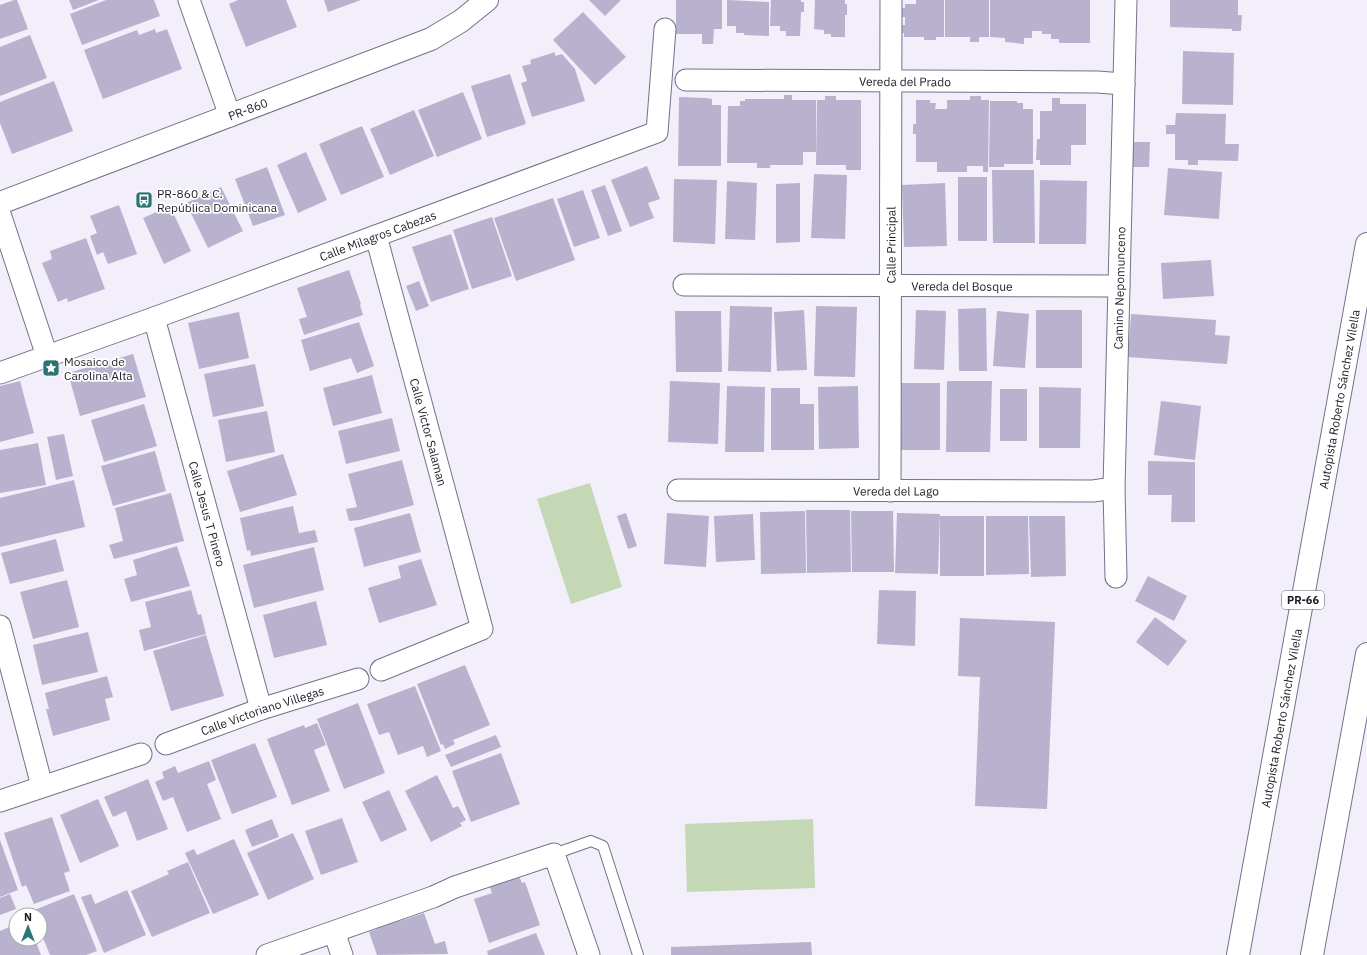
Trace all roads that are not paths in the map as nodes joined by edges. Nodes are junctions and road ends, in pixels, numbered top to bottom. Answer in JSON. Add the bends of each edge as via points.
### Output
{"nodes":[{"id":1,"x":189,"y":0,"type":"edge"},
{"id":2,"x":487,"y":0,"type":"edge"},
{"id":3,"x":891,"y":0,"type":"edge"},
{"id":4,"x":1126,"y":0,"type":"edge"},
{"id":5,"x":665,"y":29,"type":"dead end"},
{"id":6,"x":686,"y":80,"type":"dead end"},
{"id":7,"x":891,"y":81,"type":"junction"},
{"id":8,"x":1124,"y":84,"type":"junction"},
{"id":9,"x":230,"y":116,"type":"junction"},
{"id":10,"x":0,"y":203,"type":"edge"},
{"id":11,"x":0,"y":214,"type":"edge"},
{"id":12,"x":376,"y":236,"type":"junction"},
{"id":13,"x":1367,"y":244,"type":"edge"},
{"id":14,"x":684,"y":285,"type":"dead end"},
{"id":15,"x":890,"y":286,"type":"junction"},
{"id":16,"x":1119,"y":286,"type":"junction"},
{"id":17,"x":154,"y":318,"type":"junction"},
{"id":18,"x":47,"y":356,"type":"junction"},
{"id":19,"x":0,"y":373,"type":"edge"},
{"id":20,"x":1114,"y":488,"type":"junction"},
{"id":21,"x":678,"y":490,"type":"dead end"},
{"id":22,"x":890,"y":491,"type":"junction"},
{"id":23,"x":1116,"y":577,"type":"dead end"},
{"id":24,"x":0,"y":626,"type":"edge"},
{"id":25,"x":1367,"y":654,"type":"edge"},
{"id":26,"x":382,"y":670,"type":"dead end"},
{"id":27,"x":358,"y":679,"type":"dead end"},
{"id":28,"x":261,"y":709,"type":"junction"},
{"id":29,"x":166,"y":744,"type":"dead end"},
{"id":30,"x":141,"y":754,"type":"dead end"},
{"id":31,"x":42,"y":786,"type":"junction"},
{"id":32,"x":0,"y":801,"type":"edge"},
{"id":33,"x":554,"y":854,"type":"junction"},
{"id":34,"x":334,"y":932,"type":"junction"},
{"id":35,"x":267,"y":955,"type":"edge"},
{"id":36,"x":342,"y":955,"type":"edge"},
{"id":37,"x":589,"y":955,"type":"edge"},
{"id":38,"x":638,"y":955,"type":"edge"},
{"id":39,"x":1238,"y":955,"type":"edge"},
{"id":40,"x":1312,"y":955,"type":"edge"}],
"edges":[{"from":1,"to":9,"type":"street"},
{"from":2,"to":9,"type":"main road","name":"PR-860","number":"PR-860","via":[[461,21],[431,39]]},
{"from":3,"to":7,"type":"street","name":"Calle Principal"},
{"from":4,"to":8,"type":"street","name":"Camino Nepomunceno"},
{"from":5,"to":12,"type":"street","name":"Calle Milagros Cabezas","via":[[657,132]]},
{"from":6,"to":7,"type":"street","name":"Vereda del Prado"},
{"from":7,"to":8,"type":"street","name":"Vereda del Prado"},
{"from":7,"to":15,"type":"street","name":"Calle Principal"},
{"from":8,"to":16,"type":"street","name":"Camino Nepomunceno"},
{"from":9,"to":10,"type":"main road","name":"PR-860","number":"PR-860"},
{"from":11,"to":18,"type":"street"},
{"from":12,"to":17,"type":"street","name":"Calle Milagros Cabezas"},
{"from":12,"to":26,"type":"street","name":"Calle Victor Salaman","via":[[482,629]]},
{"from":13,"to":39,"type":"main road","name":"Autopista Roberto Sánchez Vilella","number":"PR-66"},
{"from":14,"to":15,"type":"street","name":"Vereda del Bosque"},
{"from":15,"to":16,"type":"street","name":"Vereda del Bosque"},
{"from":15,"to":22,"type":"street","name":"Calle Principal"},
{"from":16,"to":20,"type":"street","name":"Camino Nepomunceno"},
{"from":17,"to":18,"type":"street","name":"Calle Milagros Cabezas"},
{"from":17,"to":28,"type":"street","name":"Calle Jesus T Pinero"},
{"from":18,"to":19,"type":"street","name":"Calle Milagros Cabezas"},
{"from":20,"to":22,"type":"street","name":"Vereda del Lago","via":[[1093,491]]},
{"from":20,"to":23,"type":"street","name":"Camino Nepomunceno"},
{"from":21,"to":22,"type":"street","name":"Vereda del Lago"},
{"from":24,"to":31,"type":"street"},
{"from":25,"to":40,"type":"main road"},
{"from":27,"to":28,"type":"street","name":"Calle Victoriano Villegas"},
{"from":28,"to":29,"type":"street","name":"Calle Victoriano Villegas"},
{"from":30,"to":31,"type":"street"},
{"from":31,"to":32,"type":"street"},
{"from":33,"to":34,"type":"street"},
{"from":33,"to":37,"type":"street"},
{"from":33,"to":38,"type":"lane","via":[[590,841],[603,846]]},
{"from":34,"to":35,"type":"street"},
{"from":34,"to":36,"type":"street"}]}
